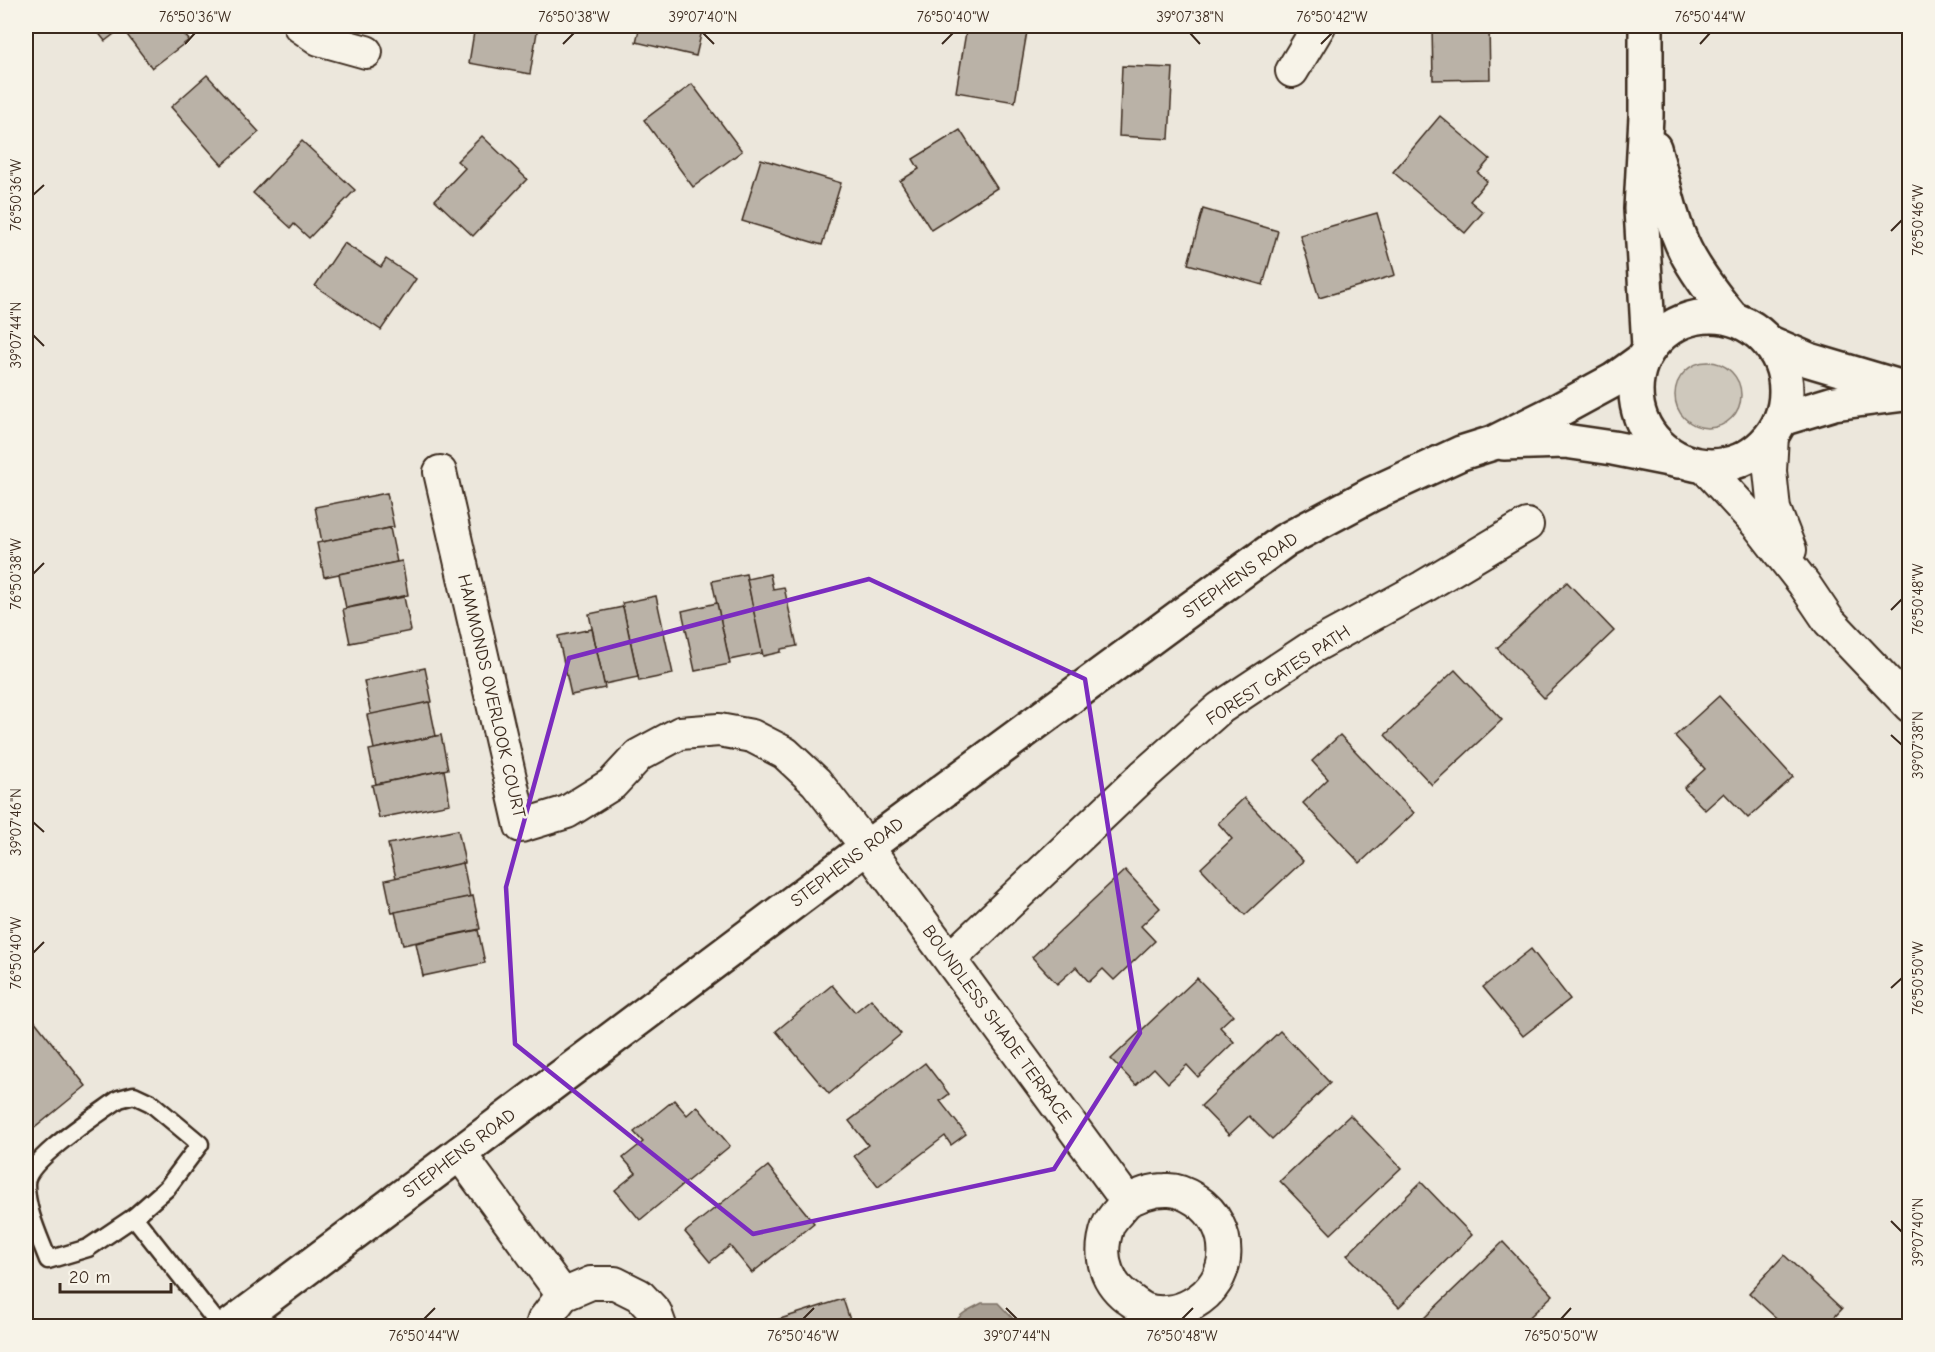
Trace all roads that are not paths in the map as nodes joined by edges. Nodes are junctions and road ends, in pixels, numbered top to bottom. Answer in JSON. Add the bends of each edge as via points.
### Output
{"nodes":[{"id":1,"x":300,"y":26,"type":"edge"},
{"id":2,"x":1319,"y":26,"type":"edge"},
{"id":3,"x":1646,"y":26,"type":"edge"},
{"id":4,"x":366,"y":52,"type":"dead end"},
{"id":5,"x":1292,"y":71,"type":"dead end"},
{"id":6,"x":1646,"y":116,"type":"junction"},
{"id":7,"x":1732,"y":318,"type":"junction"},
{"id":8,"x":1770,"y":343,"type":"junction"},
{"id":9,"x":1646,"y":353,"type":"junction"},
{"id":10,"x":1910,"y":392,"type":"edge"},
{"id":11,"x":1777,"y":427,"type":"junction"},
{"id":12,"x":1492,"y":443,"type":"junction"},
{"id":13,"x":1695,"y":464,"type":"junction"},
{"id":14,"x":440,"y":472,"type":"dead end"},
{"id":15,"x":1527,"y":525,"type":"dead end"},
{"id":16,"x":1804,"y":584,"type":"junction"},
{"id":17,"x":1910,"y":706,"type":"edge"},
{"id":18,"x":867,"y":847,"type":"junction"},
{"id":19,"x":950,"y":959,"type":"junction"},
{"id":20,"x":459,"y":1153,"type":"junction"},
{"id":21,"x":1127,"y":1201,"type":"dead end"},
{"id":22,"x":134,"y":1218,"type":"junction"},
{"id":23,"x":563,"y":1295,"type":"junction"},
{"id":24,"x":220,"y":1326,"type":"edge"},
{"id":25,"x":230,"y":1326,"type":"edge"},
{"id":26,"x":542,"y":1326,"type":"edge"},
{"id":27,"x":660,"y":1326,"type":"edge"}],
"edges":[{"from":1,"to":4,"type":"street","via":[[319,39]]},
{"from":2,"to":5,"type":"street"},
{"from":3,"to":6,"type":"street"},
{"from":6,"to":7,"type":"street","via":[[1684,249]]},
{"from":6,"to":9,"type":"street","via":[[1641,210]]},
{"from":7,"to":8,"type":"street","via":[[1753,328]]},
{"from":7,"to":9,"type":"street","via":[[1713,315],[1682,321],[1662,333]]},
{"from":8,"to":10,"type":"street","via":[[1809,360]]},
{"from":8,"to":11,"type":"street","via":[[1782,365],[1786,389]]},
{"from":9,"to":12,"type":"street","name":"STEPHENS ROAD","via":[[1614,380]]},
{"from":9,"to":13,"type":"street","via":[[1637,373],[1636,403],[1646,430],[1662,448]]},
{"from":10,"to":11,"type":"street","via":[[1834,403]]},
{"from":11,"to":13,"type":"street","via":[[1753,454],[1730,464]]},
{"from":11,"to":16,"type":"street","via":[[1770,471],[1774,509]]},
{"from":12,"to":13,"type":"street","name":"STEPHENS ROAD","via":[[1565,441]]},
{"from":12,"to":18,"type":"street","name":"STEPHENS ROAD","via":[[1372,494],[1284,541]]},
{"from":13,"to":16,"type":"street","via":[[1758,525]]},
{"from":14,"to":18,"type":"street","name":"HAMMONDS OVERLOOK COURT","via":[[521,826],[567,812],[612,784],[639,755],[680,733],[719,730],[752,736],[785,753],[816,782]]},
{"from":15,"to":19,"type":"street","name":"FOREST GATES PATH","via":[[1309,650],[1220,708]]},
{"from":16,"to":17,"type":"street","via":[[1829,621]]},
{"from":18,"to":19,"type":"street","name":"BOUNDLESS SHADE TERRACE"},
{"from":18,"to":20,"type":"street","name":"STEPHENS ROAD"},
{"from":19,"to":21,"type":"street","name":"BOUNDLESS SHADE TERRACE"},
{"from":20,"to":23,"type":"street"},
{"from":20,"to":25,"type":"street","name":"STEPHENS ROAD"},
{"from":22,"to":22,"type":"lane","via":[[166,1188],[200,1144],[152,1103],[134,1095],[119,1099],[42,1157],[30,1170],[26,1182],[28,1202],[48,1260],[88,1248]]},
{"from":22,"to":24,"type":"lane"},
{"from":23,"to":26,"type":"street"},
{"from":23,"to":27,"type":"street","via":[[591,1283],[615,1283],[639,1295],[655,1312]]}]}
